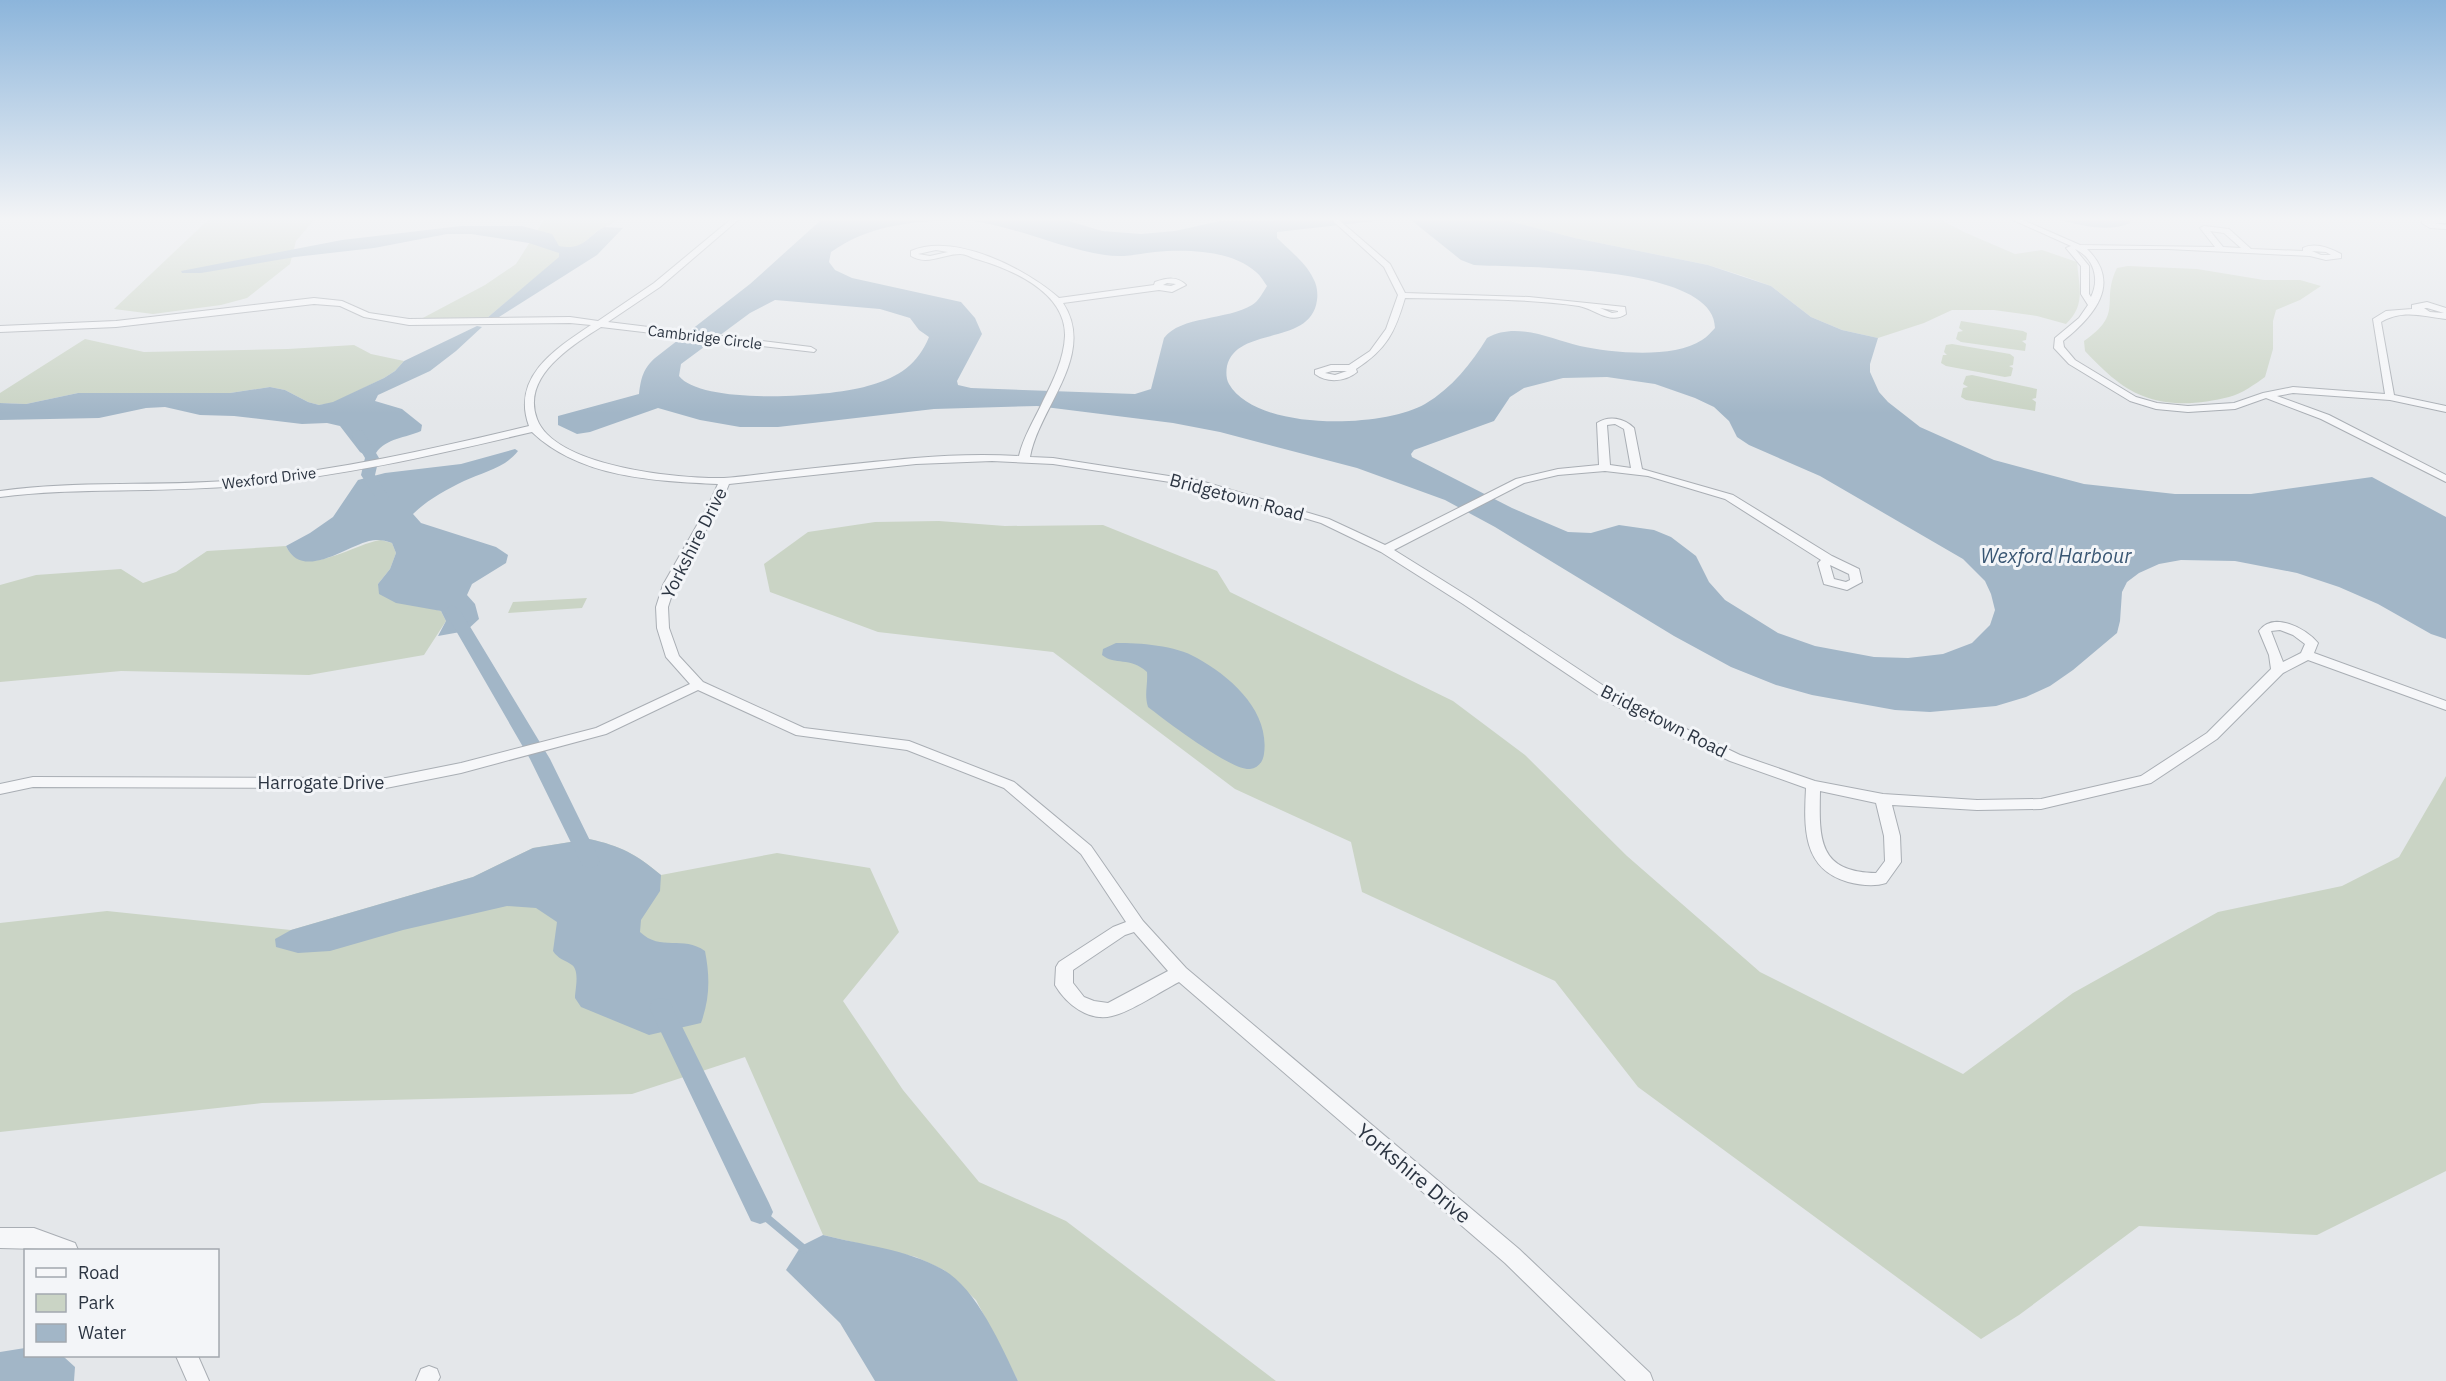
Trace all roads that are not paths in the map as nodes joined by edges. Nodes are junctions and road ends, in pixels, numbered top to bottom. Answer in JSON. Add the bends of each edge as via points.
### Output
{"nodes":[{"id":1,"x":658,"y":284,"type":"edge"},
{"id":2,"x":1035,"y":284,"type":"edge"},
{"id":3,"x":1397,"y":284,"type":"edge"},
{"id":4,"x":2085,"y":284,"type":"edge"},
{"id":5,"x":2098,"y":284,"type":"edge"},
{"id":6,"x":1159,"y":287,"type":"dead end"},
{"id":7,"x":1402,"y":295,"type":"junction"},
{"id":8,"x":1059,"y":302,"type":"junction"},
{"id":9,"x":1583,"y":304,"type":"dead end"},
{"id":10,"x":2092,"y":305,"type":"junction"},
{"id":11,"x":2418,"y":311,"type":"junction"},
{"id":12,"x":2446,"y":311,"type":"edge"},
{"id":13,"x":2446,"y":316,"type":"edge"},
{"id":14,"x":599,"y":324,"type":"junction"},
{"id":15,"x":0,"y":329,"type":"edge"},
{"id":16,"x":811,"y":350,"type":"dead end"},
{"id":17,"x":1352,"y":368,"type":"dead end"},
{"id":18,"x":2266,"y":395,"type":"junction"},
{"id":19,"x":2390,"y":397,"type":"junction"},
{"id":20,"x":2446,"y":409,"type":"edge"},
{"id":21,"x":535,"y":428,"type":"junction"},
{"id":22,"x":1024,"y":459,"type":"junction"},
{"id":23,"x":1605,"y":468,"type":"junction"},
{"id":24,"x":1636,"y":472,"type":"junction"},
{"id":25,"x":2446,"y":479,"type":"edge"},
{"id":26,"x":725,"y":481,"type":"junction"},
{"id":27,"x":0,"y":494,"type":"edge"},
{"id":28,"x":1385,"y":550,"type":"junction"},
{"id":29,"x":1828,"y":559,"type":"dead end"},
{"id":30,"x":2307,"y":656,"type":"junction"},
{"id":31,"x":2278,"y":670,"type":"junction"},
{"id":32,"x":698,"y":685,"type":"junction"},
{"id":33,"x":2446,"y":706,"type":"edge"},
{"id":34,"x":1813,"y":785,"type":"junction"},
{"id":35,"x":0,"y":789,"type":"edge"},
{"id":36,"x":1883,"y":799,"type":"junction"},
{"id":37,"x":1137,"y":925,"type":"junction"},
{"id":38,"x":1180,"y":973,"type":"junction"},
{"id":39,"x":0,"y":1238,"type":"edge"},
{"id":40,"x":63,"y":1249,"type":"edge"},
{"id":41,"x":187,"y":1357,"type":"edge"},
{"id":42,"x":198,"y":1381,"type":"edge"},
{"id":43,"x":1642,"y":1381,"type":"edge"}],
"edges":[{"from":1,"to":14,"type":"street"},
{"from":2,"to":8,"type":"street"},
{"from":3,"to":7,"type":"street"},
{"from":4,"to":10,"type":"street","via":[[2085,294]]},
{"from":5,"to":10,"type":"street"},
{"from":6,"to":8,"type":"street"},
{"from":7,"to":9,"type":"street","via":[[1516,297]]},
{"from":7,"to":17,"type":"street","via":[[1390,335],[1373,355]]},
{"from":8,"to":22,"type":"street","via":[[1069,324],[1068,350]]},
{"from":10,"to":18,"type":"street","via":[[2058,340],[2059,348],[2072,362],[2133,399],[2188,409],[2235,406]]},
{"from":11,"to":12,"type":"street","via":[[2416,306],[2423,305]]},
{"from":11,"to":13,"type":"street"},
{"from":11,"to":19,"type":"street","via":[[2389,313],[2376,321]]},
{"from":14,"to":15,"type":"street","name":"Cambridge Circle","via":[[536,319],[409,322],[367,315],[342,304],[314,302],[142,320]]},
{"from":14,"to":16,"type":"street","name":"Cambridge Circle"},
{"from":14,"to":21,"type":"street","via":[[569,344],[534,380],[529,397]]},
{"from":18,"to":19,"type":"street","via":[[2293,390]]},
{"from":18,"to":25,"type":"street","via":[[2325,417]]},
{"from":19,"to":20,"type":"street"},
{"from":21,"to":26,"type":"street","name":"Bridgetown Road","via":[[557,447],[608,468],[675,479]]},
{"from":21,"to":27,"type":"street","name":"Wexford Drive","via":[[399,460],[239,483]]},
{"from":22,"to":26,"type":"street","name":"Bridgetown Road","via":[[916,461]]},
{"from":22,"to":28,"type":"street","name":"Bridgetown Road","via":[[1197,483],[1325,520]]},
{"from":23,"to":24,"type":"street"},
{"from":23,"to":24,"type":"street","via":[[1602,423],[1617,421],[1629,428]]},
{"from":23,"to":28,"type":"street","via":[[1558,472],[1520,481]]},
{"from":24,"to":29,"type":"street","via":[[1729,497]]},
{"from":26,"to":32,"type":"street","name":"Yorkshire Drive","via":[[669,585],[662,607],[663,628],[673,657]]},
{"from":28,"to":34,"type":"street","name":"Bridgetown Road","via":[[1617,701],[1735,758]]},
{"from":30,"to":31,"type":"street","name":"Bridgetown Road"},
{"from":30,"to":31,"type":"street","via":[[2312,643],[2301,633],[2268,627],[2267,639],[2276,655]]},
{"from":30,"to":33,"type":"street"},
{"from":31,"to":36,"type":"street","name":"Bridgetown Road","via":[[2212,736],[2146,780],[2040,804],[1977,805]]},
{"from":32,"to":35,"type":"street","name":"Harrogate Drive","via":[[601,731],[386,783],[33,782]]},
{"from":32,"to":37,"type":"street","name":"Yorkshire Drive","via":[[801,732],[909,746],[1010,784],[1086,850]]},
{"from":34,"to":36,"type":"street","name":"Bridgetown Road"},
{"from":34,"to":36,"type":"street","via":[[1816,843],[1821,858],[1830,869],[1852,878],[1880,879],[1893,862]]},
{"from":37,"to":38,"type":"street","name":"Yorkshire Drive"},
{"from":37,"to":38,"type":"street","via":[[1119,931],[1065,967],[1064,985],[1078,1002],[1110,1010]]},
{"from":38,"to":43,"type":"street","name":"Yorkshire Drive","via":[[1512,1256]]},
{"from":39,"to":40,"type":"street","via":[[34,1238]]},
{"from":41,"to":42,"type":"street"}]}
